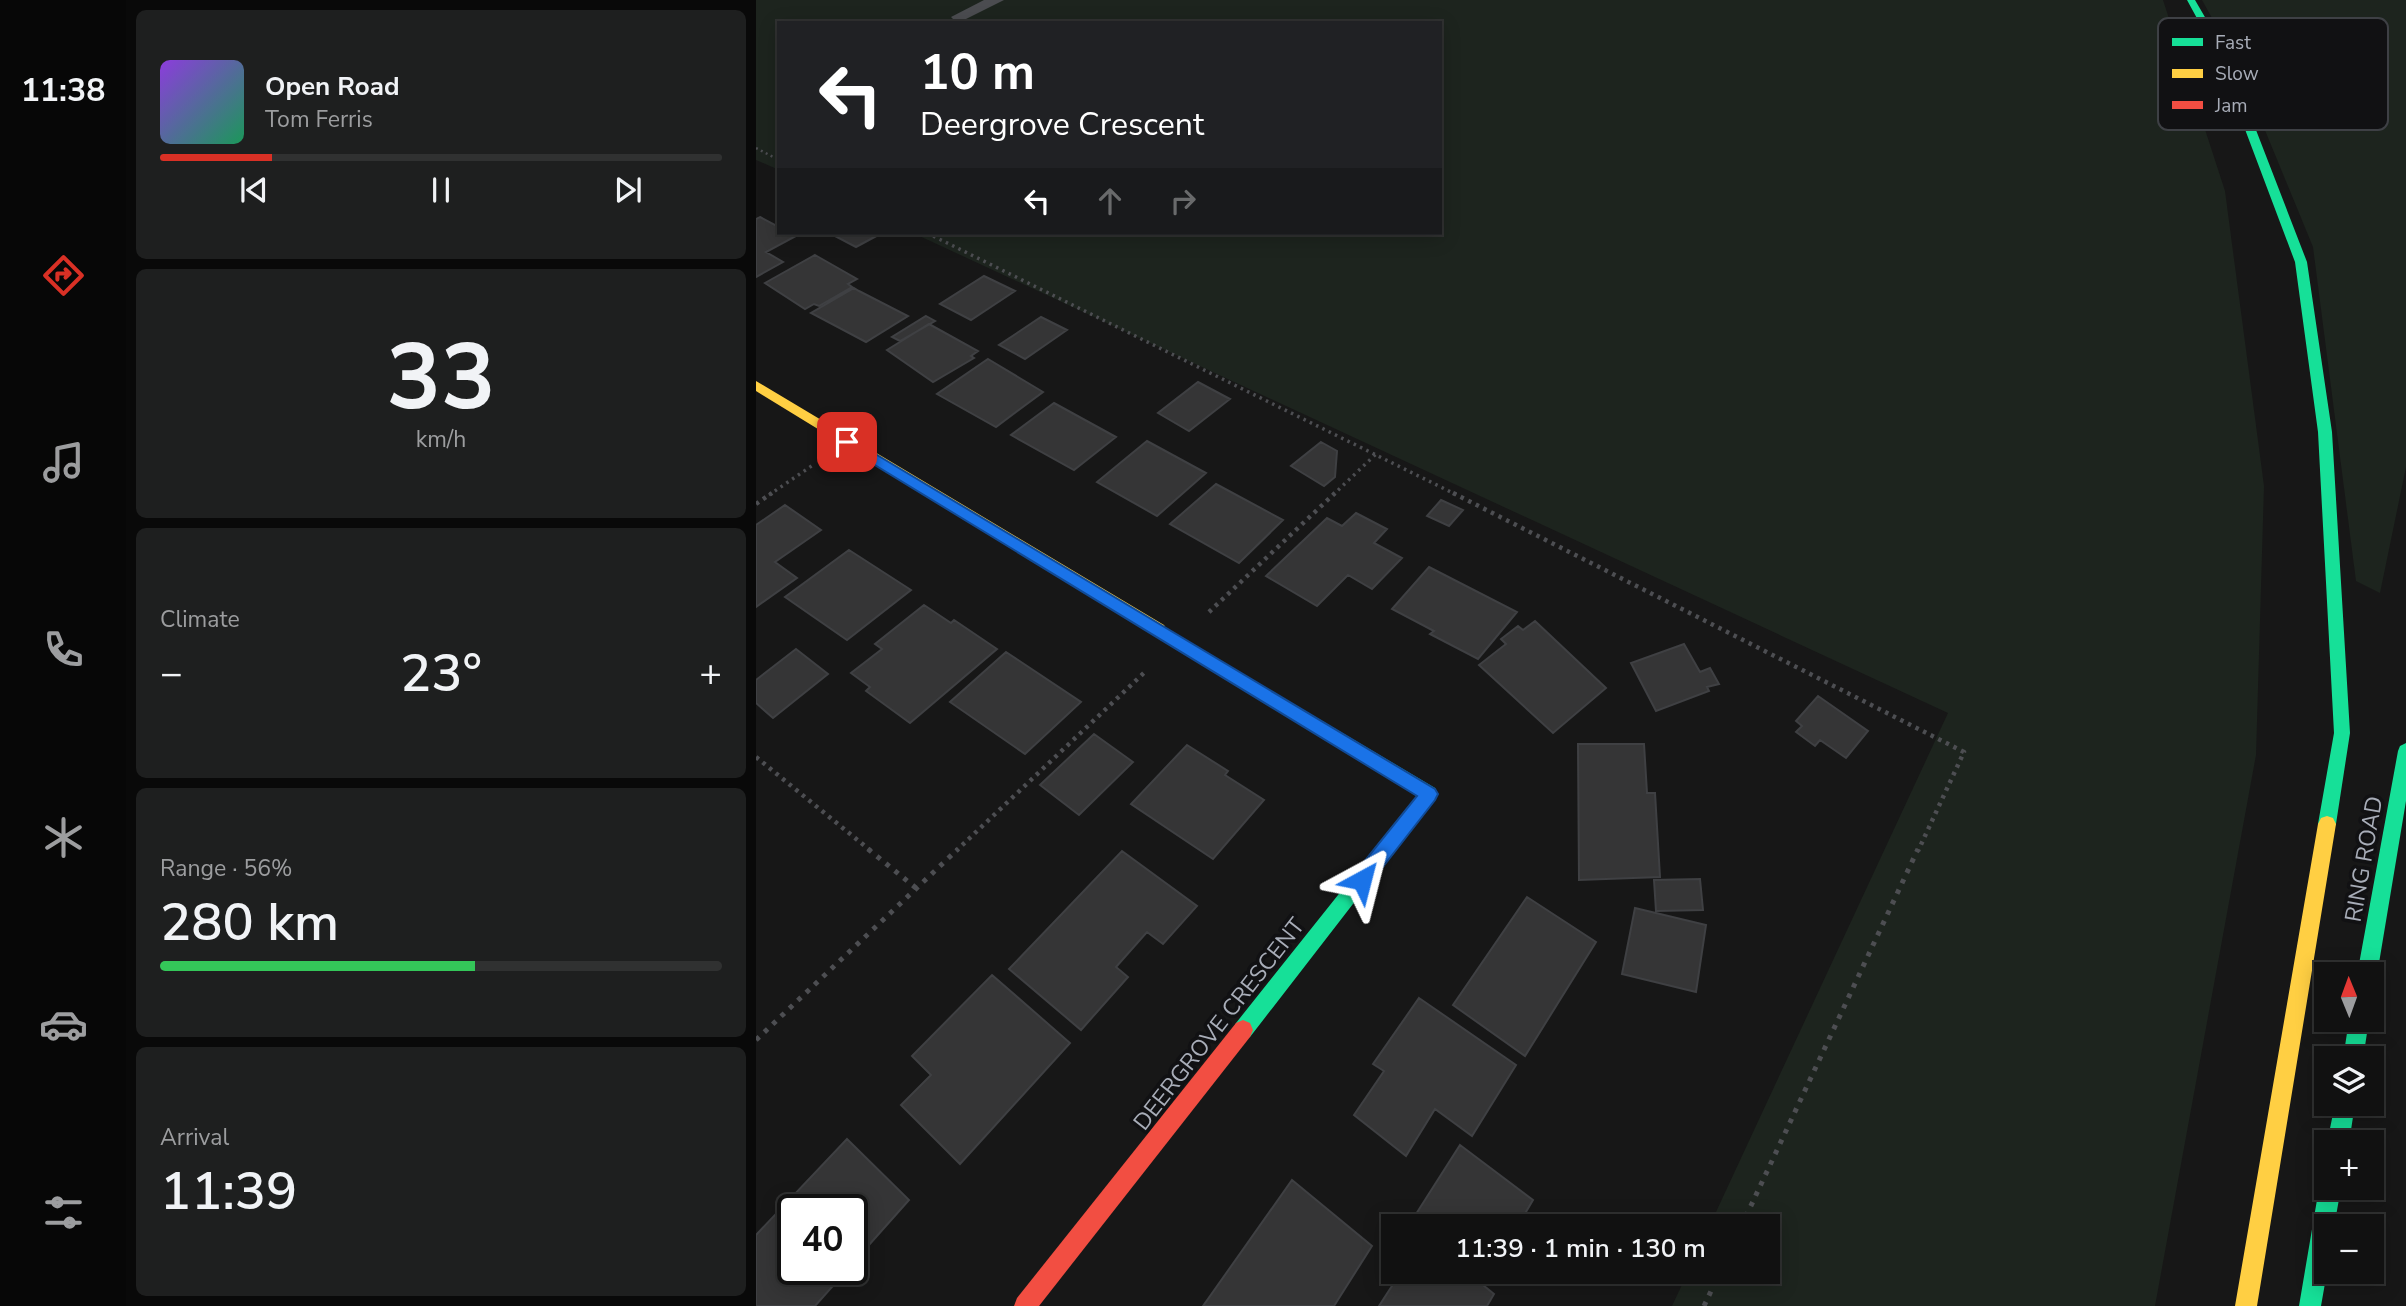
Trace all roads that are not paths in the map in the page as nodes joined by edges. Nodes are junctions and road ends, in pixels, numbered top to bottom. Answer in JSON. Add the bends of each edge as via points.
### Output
{"nodes":[{"id":1,"x":996,"y":0,"type":"edge"},
{"id":2,"x":2191,"y":0,"type":"edge"},
{"id":3,"x":959,"y":18,"type":"dead end"},
{"id":4,"x":2201,"y":18,"type":"edge"},
{"id":5,"x":2251,"y":130,"type":"edge"},
{"id":6,"x":756,"y":384,"type":"edge"},
{"id":7,"x":2406,"y":751,"type":"edge"},
{"id":8,"x":2369,"y":962,"type":"edge"},
{"id":9,"x":2328,"y":1200,"type":"edge"},
{"id":10,"x":1025,"y":1306,"type":"edge"},
{"id":11,"x":2246,"y":1306,"type":"edge"},
{"id":12,"x":2310,"y":1306,"type":"edge"}],
"edges":[{"from":1,"to":3,"type":"lane"},
{"from":2,"to":4,"type":"main road"},
{"from":5,"to":11,"type":"main road","via":[[2301,262],[2325,432],[2342,733]]},
{"from":6,"to":10,"type":"main road","name":"DEERGROVE CRESCENT","via":[[1429,794]]},
{"from":7,"to":8,"type":"main road","name":"RING ROAD"},
{"from":9,"to":12,"type":"main road"}]}
